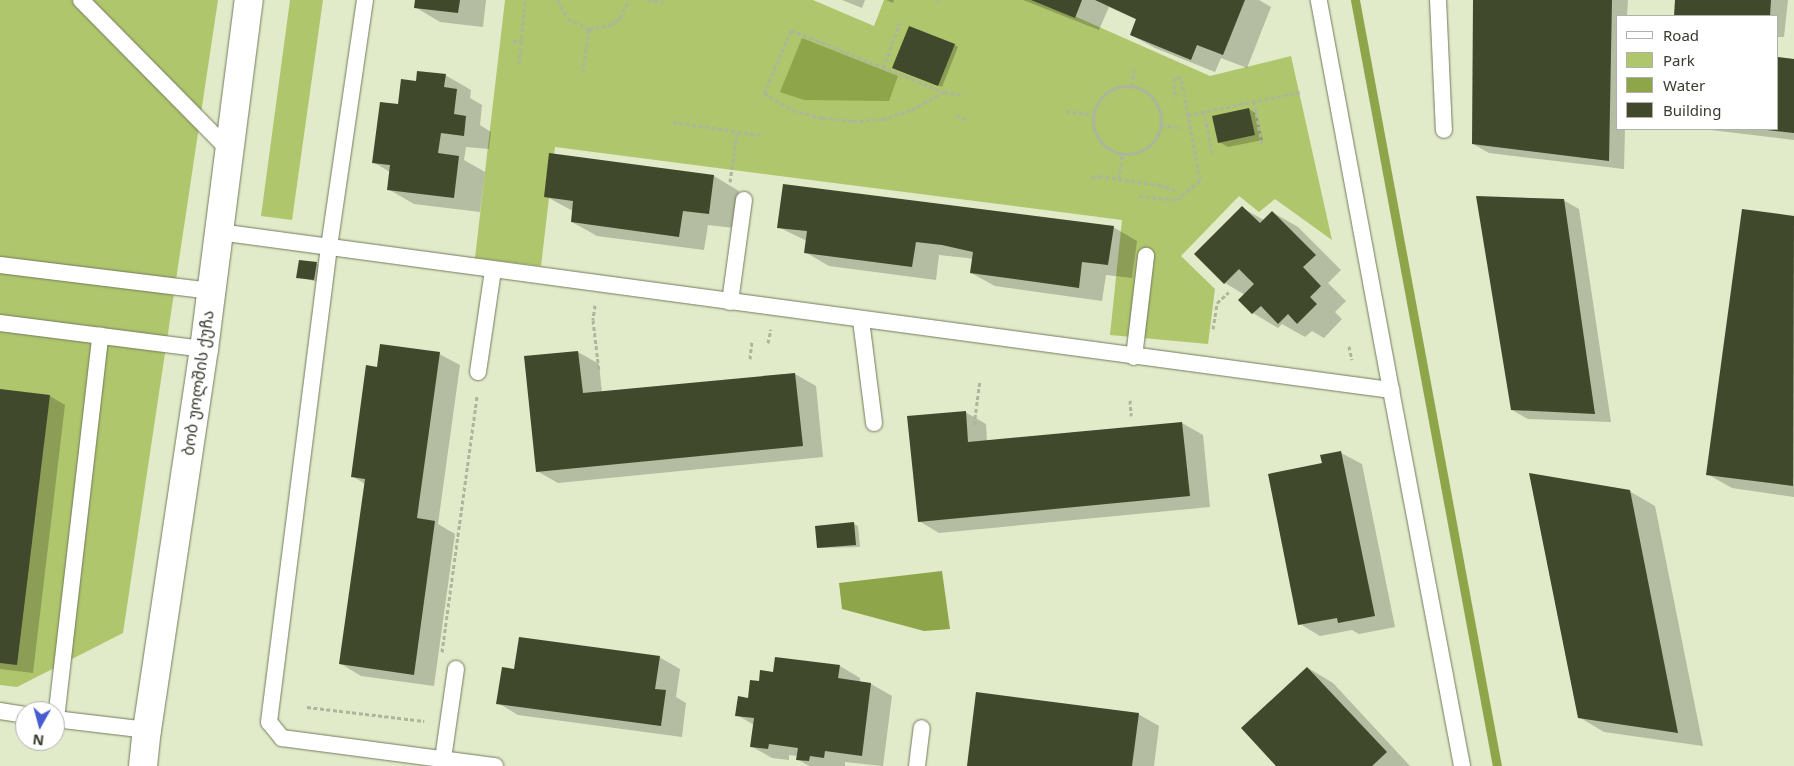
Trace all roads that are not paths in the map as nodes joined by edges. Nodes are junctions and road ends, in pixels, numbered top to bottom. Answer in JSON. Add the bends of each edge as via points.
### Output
{"nodes":[{"id":1,"x":81,"y":0,"type":"edge"},
{"id":2,"x":248,"y":0,"type":"edge"},
{"id":3,"x":365,"y":0,"type":"edge"},
{"id":4,"x":1319,"y":0,"type":"edge"},
{"id":5,"x":1438,"y":0,"type":"edge"},
{"id":6,"x":1444,"y":130,"type":"dead end"},
{"id":7,"x":229,"y":150,"type":"junction"},
{"id":8,"x":744,"y":200,"type":"dead end"},
{"id":9,"x":219,"y":232,"type":"junction"},
{"id":10,"x":329,"y":247,"type":"junction"},
{"id":11,"x":1146,"y":256,"type":"dead end"},
{"id":12,"x":0,"y":265,"type":"edge"},
{"id":13,"x":493,"y":270,"type":"junction"},
{"id":14,"x":211,"y":291,"type":"junction"},
{"id":15,"x":730,"y":302,"type":"junction"},
{"id":16,"x":861,"y":320,"type":"junction"},
{"id":17,"x":0,"y":323,"type":"edge"},
{"id":18,"x":100,"y":336,"type":"junction"},
{"id":19,"x":204,"y":349,"type":"junction"},
{"id":20,"x":1134,"y":357,"type":"junction"},
{"id":21,"x":478,"y":379,"type":"road end"},
{"id":22,"x":1391,"y":390,"type":"junction"},
{"id":23,"x":874,"y":423,"type":"dead end"},
{"id":24,"x":456,"y":669,"type":"dead end"},
{"id":25,"x":58,"y":701,"type":"edge"},
{"id":26,"x":0,"y":711,"type":"edge"},
{"id":27,"x":15,"y":713,"type":"edge"},
{"id":28,"x":65,"y":720,"type":"edge"},
{"id":29,"x":922,"y":728,"type":"dead end"},
{"id":30,"x":147,"y":730,"type":"junction"},
{"id":31,"x":443,"y":759,"type":"junction"},
{"id":32,"x":143,"y":766,"type":"edge"},
{"id":33,"x":495,"y":766,"type":"edge"},
{"id":34,"x":917,"y":766,"type":"edge"},
{"id":35,"x":1462,"y":766,"type":"edge"}],
"edges":[{"from":1,"to":7,"type":"lane"},
{"from":2,"to":7,"type":"street","name":"ბობ უოლშის ქუჩა"},
{"from":3,"to":10,"type":"lane"},
{"from":4,"to":22,"type":"lane"},
{"from":5,"to":6,"type":"lane"},
{"from":7,"to":9,"type":"street","name":"ბობ უოლშის ქუჩა"},
{"from":8,"to":15,"type":"lane"},
{"from":9,"to":10,"type":"lane"},
{"from":9,"to":14,"type":"street","name":"ბობ უოლშის ქუჩა"},
{"from":10,"to":13,"type":"lane"},
{"from":10,"to":31,"type":"lane","via":[[269,722],[282,738]]},
{"from":11,"to":20,"type":"lane"},
{"from":12,"to":14,"type":"lane"},
{"from":13,"to":15,"type":"lane"},
{"from":13,"to":21,"type":"lane"},
{"from":14,"to":19,"type":"street","name":"ბობ უოლშის ქუჩა"},
{"from":15,"to":16,"type":"lane"},
{"from":16,"to":20,"type":"lane"},
{"from":16,"to":23,"type":"lane"},
{"from":17,"to":18,"type":"lane"},
{"from":18,"to":19,"type":"lane"},
{"from":18,"to":25,"type":"lane"},
{"from":19,"to":30,"type":"street","name":"ბობ უოლშის ქუჩა"},
{"from":20,"to":22,"type":"lane"},
{"from":22,"to":35,"type":"lane"},
{"from":24,"to":31,"type":"lane"},
{"from":26,"to":27,"type":"lane"},
{"from":28,"to":30,"type":"lane"},
{"from":29,"to":34,"type":"lane"},
{"from":30,"to":32,"type":"street","name":"ბობ უოლშის ქუჩა"},
{"from":31,"to":33,"type":"lane"}]}
